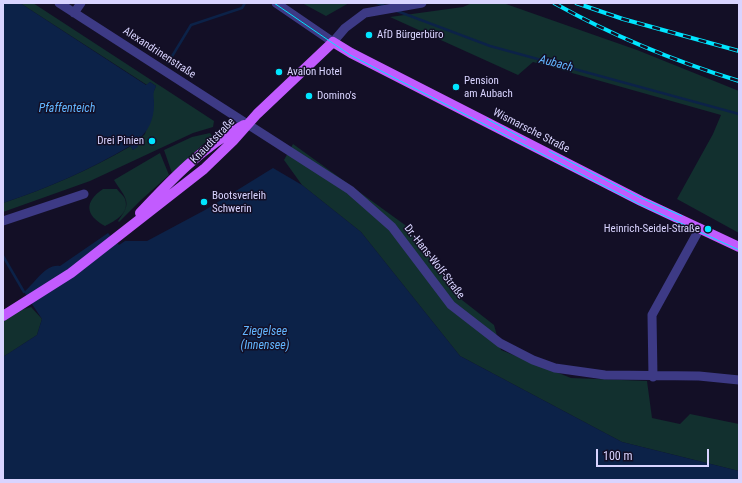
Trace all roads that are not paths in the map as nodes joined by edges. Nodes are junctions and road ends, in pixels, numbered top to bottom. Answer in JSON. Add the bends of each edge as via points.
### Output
{"nodes":[{"id":1,"x":58,"y":3,"type":"edge"},
{"id":2,"x":81,"y":3,"type":"edge"},
{"id":3,"x":276,"y":3,"type":"edge"},
{"id":4,"x":422,"y":3,"type":"edge"},
{"id":5,"x":74,"y":13,"type":"junction"},
{"id":6,"x":333,"y":42,"type":"junction"},
{"id":7,"x":247,"y":123,"type":"junction"},
{"id":8,"x":84,"y":194,"type":"dead end"},
{"id":9,"x":3,"y":221,"type":"edge"},
{"id":10,"x":700,"y":228,"type":"junction"},
{"id":11,"x":739,"y":247,"type":"edge"},
{"id":12,"x":3,"y":316,"type":"edge"},
{"id":13,"x":653,"y":377,"type":"junction"},
{"id":14,"x":739,"y":380,"type":"edge"}],
"edges":[{"from":1,"to":5,"type":"street","name":"Alexandrinenstraße"},
{"from":2,"to":5,"type":"street"},
{"from":3,"to":6,"type":"street","name":"Wismarsche Straße"},
{"from":4,"to":6,"type":"street","via":[[365,13],[354,19]]},
{"from":5,"to":7,"type":"street","name":"Alexandrinenstraße"},
{"from":6,"to":7,"type":"main road","name":"Knaudtstraße"},
{"from":6,"to":10,"type":"main road","name":"Wismarsche Straße","via":[[641,201]]},
{"from":7,"to":12,"type":"main road","name":"Knaudtstraße","via":[[233,141],[204,169],[71,273]]},
{"from":7,"to":13,"type":"street","name":"Dr.-Hans-Wolf-Straße","via":[[350,190],[392,227],[451,306],[500,343],[555,368],[605,375]]},
{"from":8,"to":9,"type":"street"},
{"from":10,"to":11,"type":"main road","name":"Wismarsche Straße"},
{"from":10,"to":13,"type":"street","via":[[652,315]]},
{"from":13,"to":14,"type":"street","name":"Dr.-Hans-Wolf-Straße","via":[[698,376]]}]}
